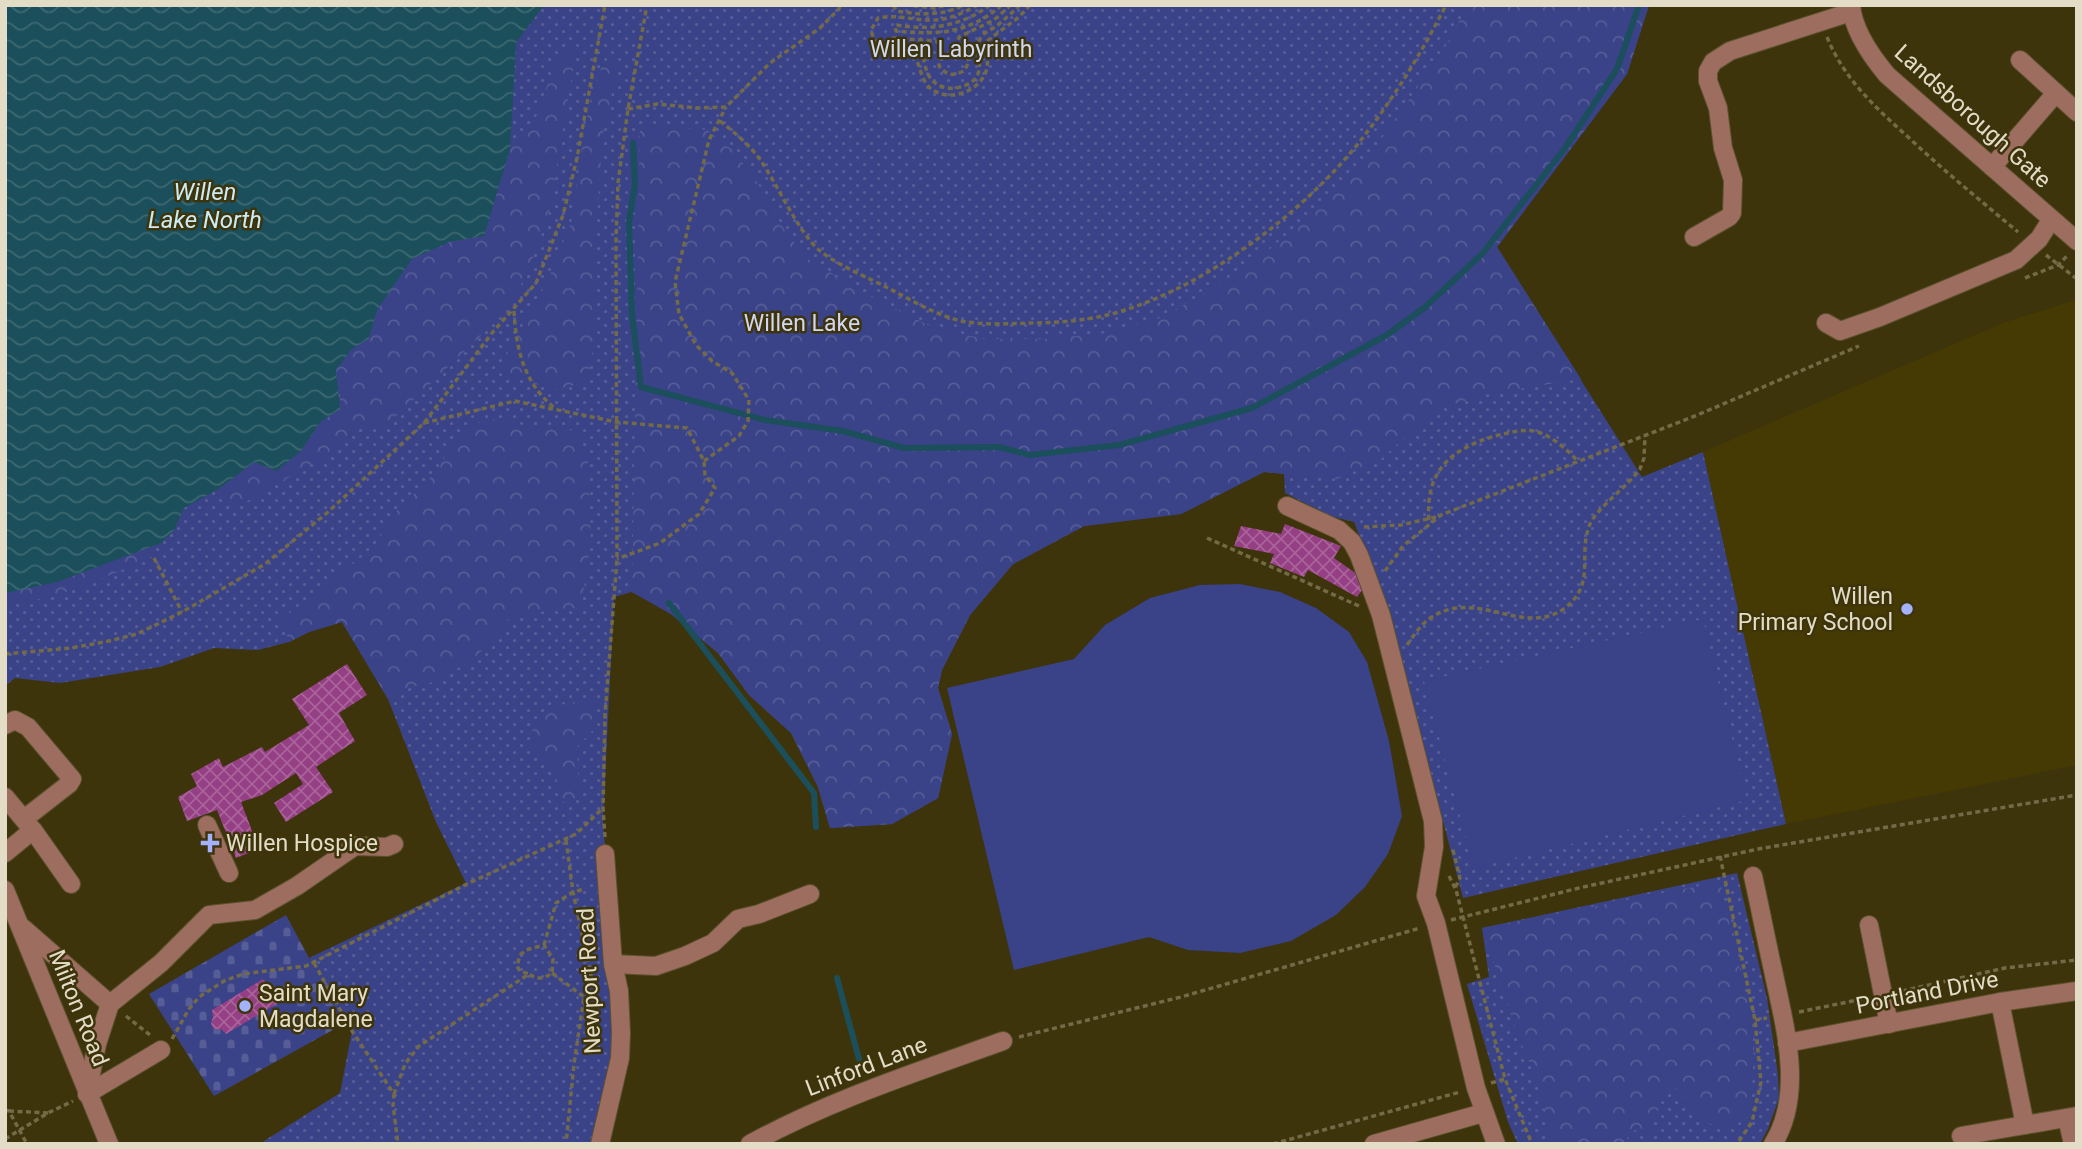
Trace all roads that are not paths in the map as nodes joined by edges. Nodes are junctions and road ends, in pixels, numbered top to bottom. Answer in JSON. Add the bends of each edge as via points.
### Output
{"nodes":[{"id":1,"x":1851,"y":8,"type":"edge"},
{"id":2,"x":2020,"y":60,"type":"dead end"},
{"id":3,"x":2056,"y":93,"type":"junction"},
{"id":4,"x":2077,"y":112,"type":"edge"},
{"id":5,"x":1992,"y":167,"type":"junction"},
{"id":6,"x":2051,"y":220,"type":"junction"},
{"id":7,"x":1694,"y":237,"type":"dead end"},
{"id":8,"x":2072,"y":248,"type":"edge"},
{"id":9,"x":1826,"y":323,"type":"dead end"},
{"id":10,"x":1286,"y":506,"type":"dead end"},
{"id":11,"x":5,"y":725,"type":"edge"},
{"id":12,"x":5,"y":797,"type":"edge"},
{"id":13,"x":28,"y":825,"type":"junction"},
{"id":14,"x":207,"y":825,"type":"dead end"},
{"id":15,"x":394,"y":844,"type":"dead end"},
{"id":16,"x":5,"y":853,"type":"edge"},
{"id":17,"x":606,"y":854,"type":"road end"},
{"id":18,"x":229,"y":873,"type":"dead end"},
{"id":19,"x":1754,"y":876,"type":"dead end"},
{"id":20,"x":71,"y":884,"type":"dead end"},
{"id":21,"x":5,"y":890,"type":"edge"},
{"id":22,"x":810,"y":894,"type":"dead end"},
{"id":23,"x":1869,"y":925,"type":"dead end"},
{"id":24,"x":21,"y":926,"type":"junction"},
{"id":25,"x":613,"y":964,"type":"junction"},
{"id":26,"x":2077,"y":991,"type":"edge"},
{"id":27,"x":2000,"y":1002,"type":"junction"},
{"id":28,"x":110,"y":1004,"type":"junction"},
{"id":29,"x":1889,"y":1024,"type":"junction"},
{"id":30,"x":1003,"y":1041,"type":"road end"},
{"id":31,"x":1787,"y":1043,"type":"junction"},
{"id":32,"x":163,"y":1049,"type":"road end"},
{"id":33,"x":87,"y":1094,"type":"junction"},
{"id":34,"x":1483,"y":1113,"type":"junction"},
{"id":35,"x":2072,"y":1117,"type":"edge"},
{"id":36,"x":2025,"y":1125,"type":"junction"},
{"id":37,"x":1961,"y":1136,"type":"dead end"},
{"id":38,"x":109,"y":1144,"type":"edge"},
{"id":39,"x":600,"y":1144,"type":"edge"},
{"id":40,"x":750,"y":1144,"type":"edge"},
{"id":41,"x":1374,"y":1144,"type":"edge"},
{"id":42,"x":1496,"y":1144,"type":"edge"},
{"id":43,"x":1773,"y":1144,"type":"edge"},
{"id":44,"x":2073,"y":1144,"type":"edge"}],
"edges":[{"from":1,"to":5,"type":"street","name":"Landsborough Gate","via":[[1870,54],[1887,75]]},
{"from":1,"to":7,"type":"street","via":[[1723,54],[1710,66],[1708,81],[1733,180],[1732,213]]},
{"from":2,"to":3,"type":"street"},
{"from":3,"to":4,"type":"street"},
{"from":3,"to":5,"type":"street"},
{"from":5,"to":6,"type":"street","name":"Landsborough Gate"},
{"from":6,"to":8,"type":"street","name":"Landsborough Gate"},
{"from":6,"to":9,"type":"street","name":"Landsborough Gate","via":[[2034,245],[1993,272],[1840,331]]},
{"from":10,"to":34,"type":"street","via":[[1346,534],[1374,595],[1442,843],[1426,896]]},
{"from":11,"to":13,"type":"street","via":[[15,720],[28,727],[72,779]]},
{"from":12,"to":13,"type":"street"},
{"from":13,"to":16,"type":"street"},
{"from":13,"to":20,"type":"street"},
{"from":14,"to":18,"type":"street"},
{"from":15,"to":28,"type":"street","via":[[355,846],[256,910],[209,915],[161,963]]},
{"from":17,"to":25,"type":"street","name":"Newport Road"},
{"from":19,"to":31,"type":"street"},
{"from":21,"to":24,"type":"street","name":"Milton Road"},
{"from":22,"to":25,"type":"street","via":[[738,919],[713,943],[685,957],[656,966]]},
{"from":23,"to":29,"type":"street"},
{"from":24,"to":28,"type":"street"},
{"from":24,"to":33,"type":"street","name":"Milton Road"},
{"from":25,"to":39,"type":"street","name":"Newport Road","via":[[619,991],[620,1058]]},
{"from":26,"to":27,"type":"street","name":"Portland Drive"},
{"from":27,"to":29,"type":"street","name":"Portland Drive"},
{"from":27,"to":36,"type":"street"},
{"from":28,"to":33,"type":"street"},
{"from":29,"to":31,"type":"street","name":"Portland Drive"},
{"from":30,"to":40,"type":"street","name":"Linford Lane","via":[[872,1088],[791,1121]]},
{"from":31,"to":43,"type":"street","via":[[1787,1100]]},
{"from":32,"to":33,"type":"street"},
{"from":33,"to":38,"type":"street","name":"Milton Road"},
{"from":34,"to":41,"type":"street"},
{"from":34,"to":42,"type":"street"},
{"from":35,"to":36,"type":"street"},
{"from":35,"to":44,"type":"street"},
{"from":36,"to":37,"type":"street"}]}
